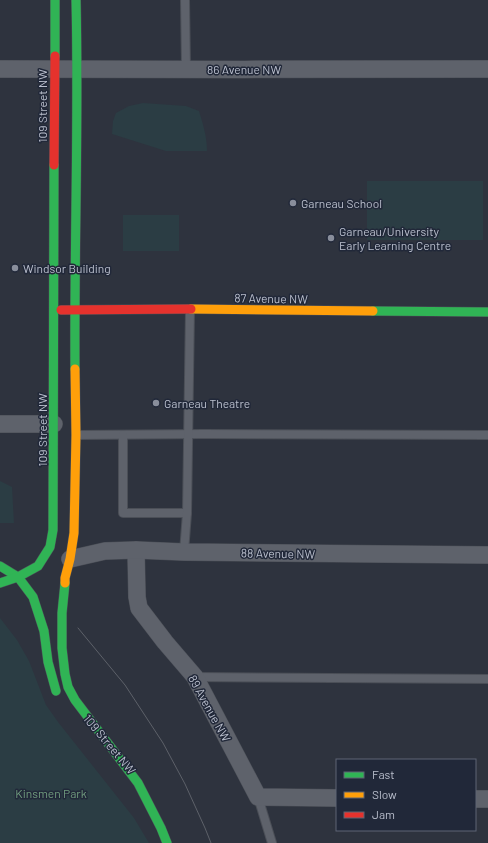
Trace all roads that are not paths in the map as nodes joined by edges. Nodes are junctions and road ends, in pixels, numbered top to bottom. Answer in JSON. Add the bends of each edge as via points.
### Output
{"nodes":[{"id":1,"x":55,"y":0,"type":"edge"},
{"id":2,"x":76,"y":0,"type":"edge"},
{"id":3,"x":185,"y":0,"type":"edge"},
{"id":4,"x":77,"y":68,"type":"junction"},
{"id":5,"x":0,"y":69,"type":"edge"},
{"id":6,"x":54,"y":69,"type":"junction"},
{"id":7,"x":186,"y":69,"type":"junction"},
{"id":8,"x":488,"y":69,"type":"edge"},
{"id":9,"x":190,"y":309,"type":"junction"},
{"id":10,"x":54,"y":310,"type":"junction"},
{"id":11,"x":75,"y":310,"type":"junction"},
{"id":12,"x":488,"y":312,"type":"edge"},
{"id":13,"x":0,"y":424,"type":"edge"},
{"id":14,"x":54,"y":424,"type":"junction"},
{"id":15,"x":76,"y":435,"type":"junction"},
{"id":16,"x":122,"y":435,"type":"junction"},
{"id":17,"x":188,"y":435,"type":"junction"},
{"id":18,"x":488,"y":435,"type":"edge"},
{"id":19,"x":187,"y":513,"type":"junction"},
{"id":20,"x":136,"y":550,"type":"junction"},
{"id":21,"x":184,"y":552,"type":"junction"},
{"id":22,"x":488,"y":555,"type":"edge"},
{"id":23,"x":70,"y":559,"type":"junction"},
{"id":24,"x":0,"y":566,"type":"edge"},
{"id":25,"x":18,"y":577,"type":"junction"},
{"id":26,"x":0,"y":583,"type":"edge"},
{"id":27,"x":194,"y":677,"type":"junction"},
{"id":28,"x":488,"y":678,"type":"edge"},
{"id":29,"x":62,"y":702,"type":"dead end"},
{"id":30,"x":126,"y":783,"type":"dead end"},
{"id":31,"x":258,"y":797,"type":"junction"},
{"id":32,"x":336,"y":798,"type":"edge"},
{"id":33,"x":476,"y":798,"type":"edge"},
{"id":34,"x":488,"y":799,"type":"edge"},
{"id":35,"x":148,"y":802,"type":"junction"},
{"id":36,"x":167,"y":843,"type":"edge"},
{"id":37,"x":272,"y":843,"type":"edge"}],
"edges":[{"from":1,"to":6,"type":"main road","name":"109 Street NW"},
{"from":2,"to":4,"type":"main road","name":"109 Street NW"},
{"from":3,"to":7,"type":"lane"},
{"from":4,"to":6,"type":"street","name":"86 Avenue NW"},
{"from":4,"to":7,"type":"street","name":"86 Avenue NW"},
{"from":4,"to":11,"type":"main road","name":"109 Street NW"},
{"from":5,"to":6,"type":"street","name":"86 Avenue NW"},
{"from":6,"to":10,"type":"main road","name":"109 Street NW"},
{"from":7,"to":8,"type":"street","name":"86 Avenue NW"},
{"from":9,"to":11,"type":"main road","name":"87 Avenue NW"},
{"from":9,"to":12,"type":"main road","name":"87 Avenue NW"},
{"from":9,"to":17,"type":"lane"},
{"from":10,"to":11,"type":"main road","name":"87 Avenue NW"},
{"from":10,"to":14,"type":"main road","name":"109 Street NW"},
{"from":11,"to":15,"type":"main road","name":"109 Street NW"},
{"from":13,"to":14,"type":"street"},
{"from":14,"to":25,"type":"main road","name":"109 Street NW","via":[[53,530],[50,547],[38,566]]},
{"from":15,"to":16,"type":"lane"},
{"from":15,"to":23,"type":"main road","name":"109 Street NW","via":[[74,533]]},
{"from":16,"to":17,"type":"lane"},
{"from":16,"to":19,"type":"lane","via":[[123,513]]},
{"from":17,"to":18,"type":"lane"},
{"from":17,"to":19,"type":"lane"},
{"from":19,"to":21,"type":"lane"},
{"from":20,"to":21,"type":"street","name":"88 Avenue NW"},
{"from":20,"to":23,"type":"street","name":"88 Avenue NW","via":[[105,551]]},
{"from":20,"to":27,"type":"street","name":"89 Avenue NW","via":[[139,608]]},
{"from":21,"to":22,"type":"street","name":"88 Avenue NW"},
{"from":23,"to":35,"type":"main road","name":"109 Street NW","via":[[65,578],[62,613],[62,648],[68,687],[75,700],[138,782]]},
{"from":24,"to":25,"type":"main road"},
{"from":25,"to":26,"type":"main road","name":"109 Street NW"},
{"from":25,"to":29,"type":"main road","via":[[33,598],[44,631],[55,688]]},
{"from":27,"to":28,"type":"lane"},
{"from":27,"to":31,"type":"street","name":"89 Avenue NW"},
{"from":30,"to":35,"type":"main road","name":"109 Street NW"},
{"from":31,"to":32,"type":"street"},
{"from":31,"to":37,"type":"lane"},
{"from":33,"to":34,"type":"street"},
{"from":35,"to":36,"type":"main road","name":"109 Street NW"}]}
